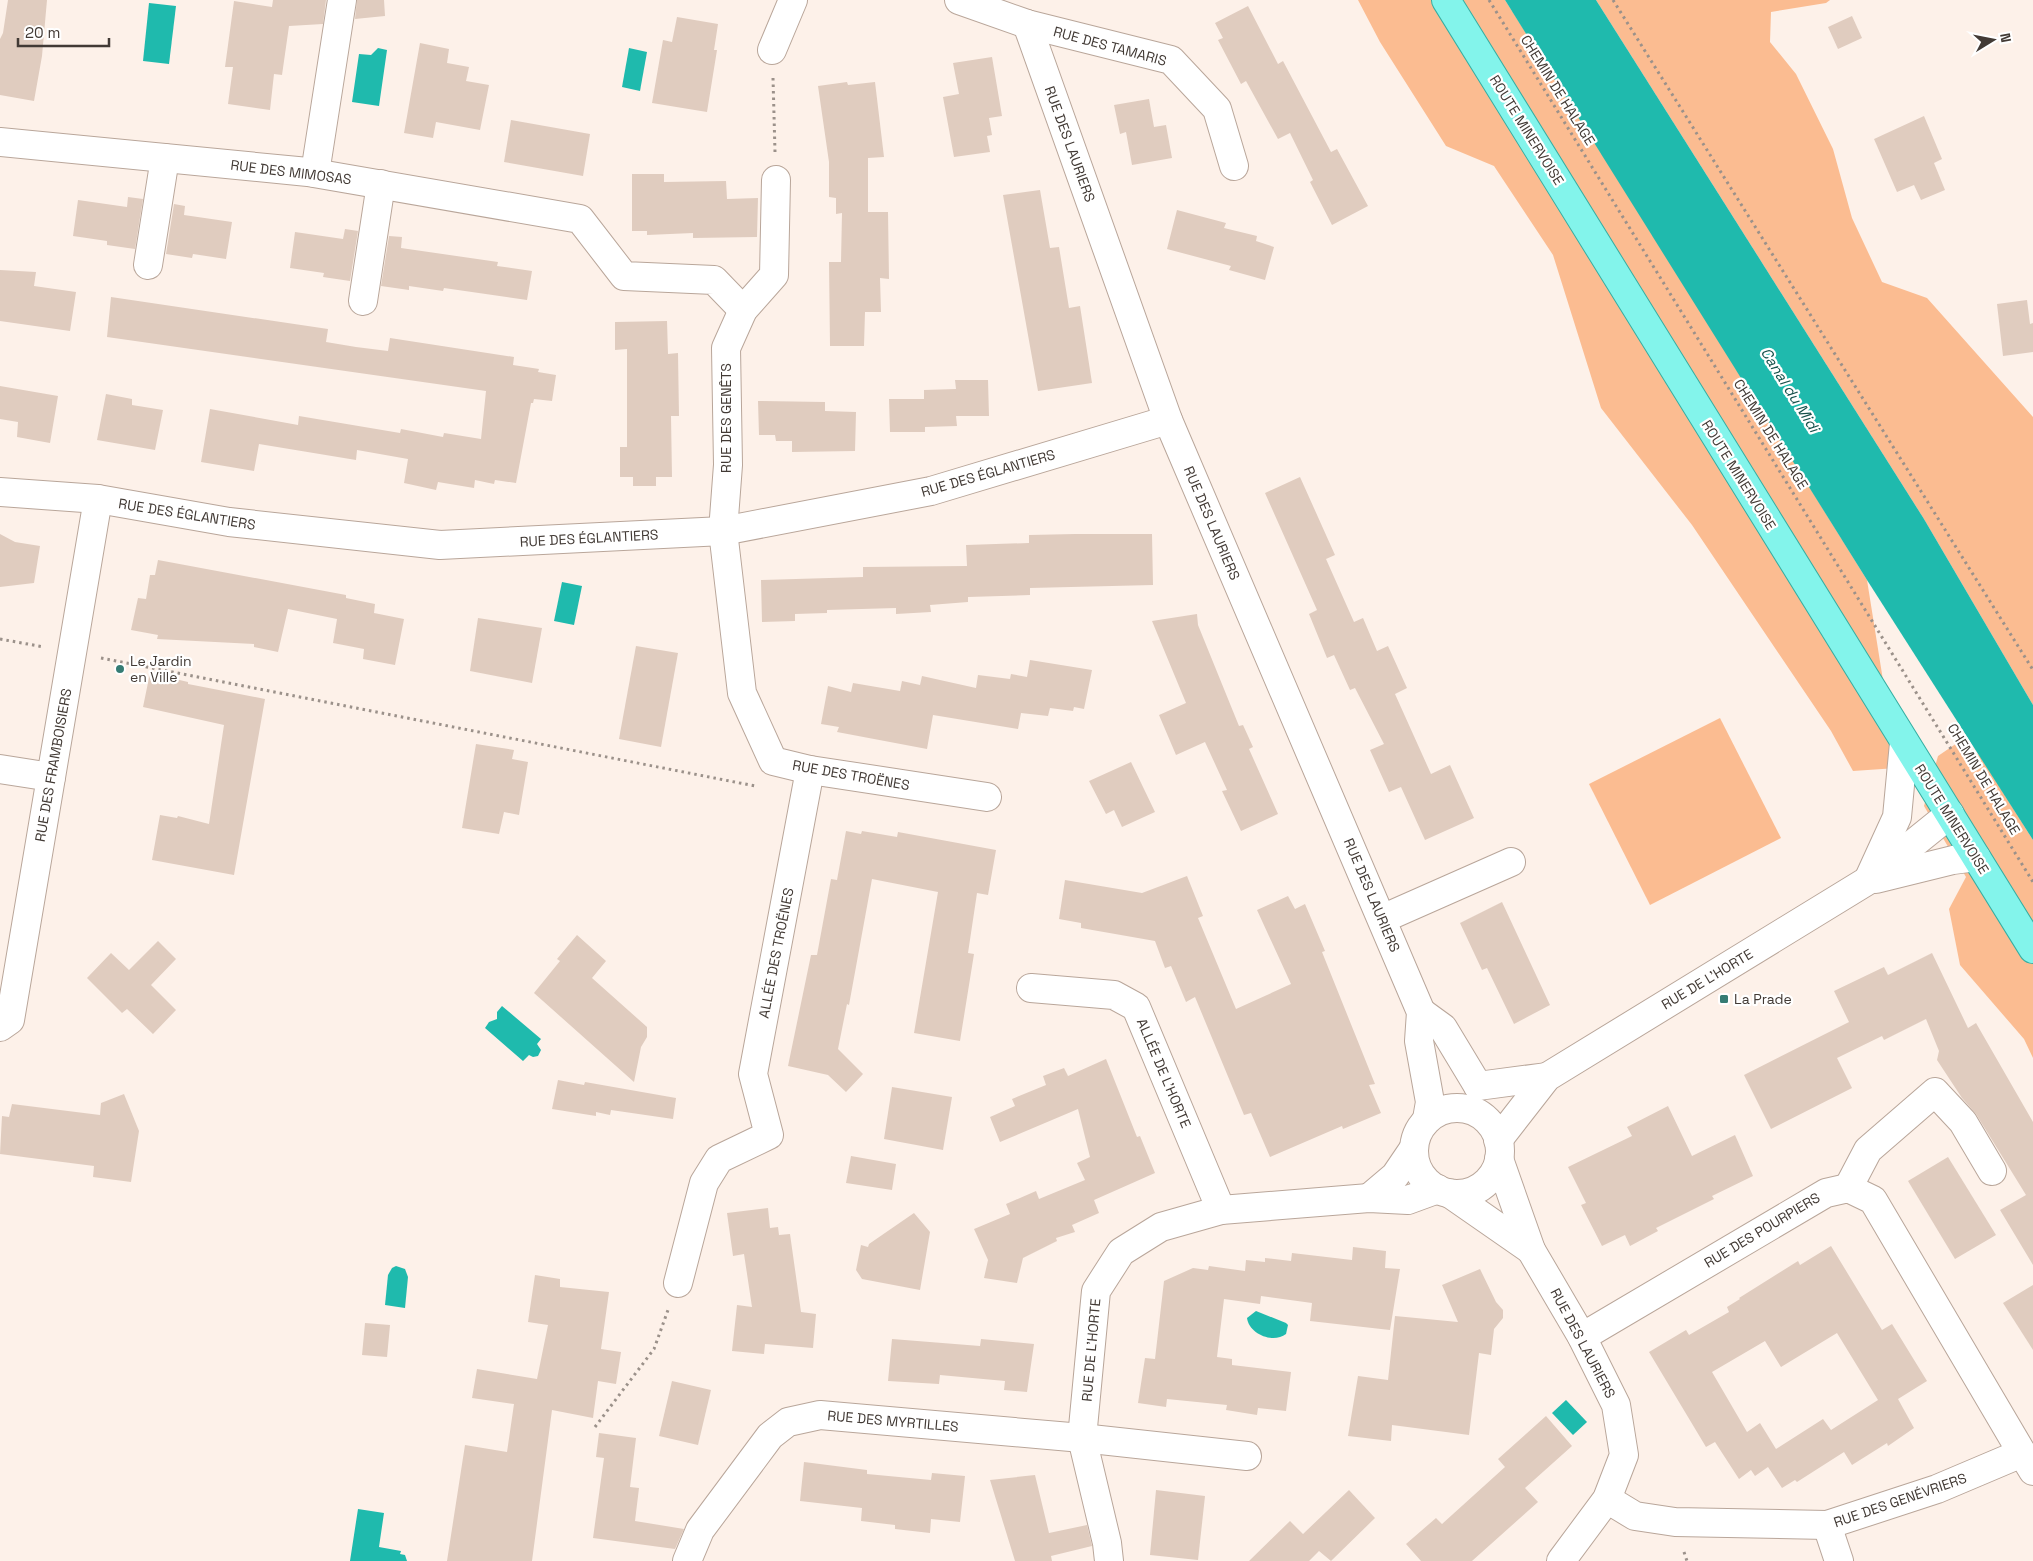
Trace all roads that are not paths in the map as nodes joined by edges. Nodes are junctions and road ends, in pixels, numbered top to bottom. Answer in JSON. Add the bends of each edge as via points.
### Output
{"nodes":[{"id":1,"x":342,"y":0,"type":"edge"},
{"id":2,"x":793,"y":0,"type":"edge"},
{"id":3,"x":959,"y":0,"type":"edge"},
{"id":4,"x":1446,"y":0,"type":"edge"},
{"id":5,"x":1027,"y":24,"type":"junction"},
{"id":6,"x":772,"y":50,"type":"road end"},
{"id":7,"x":0,"y":142,"type":"edge"},
{"id":8,"x":166,"y":158,"type":"junction"},
{"id":9,"x":1234,"y":166,"type":"dead end"},
{"id":10,"x":315,"y":173,"type":"junction"},
{"id":11,"x":776,"y":180,"type":"road end"},
{"id":12,"x":381,"y":184,"type":"junction"},
{"id":13,"x":148,"y":265,"type":"dead end"},
{"id":14,"x":363,"y":301,"type":"dead end"},
{"id":15,"x":743,"y":310,"type":"junction"},
{"id":16,"x":1168,"y":420,"type":"junction"},
{"id":17,"x":0,"y":492,"type":"edge"},
{"id":18,"x":98,"y":499,"type":"junction"},
{"id":19,"x":723,"y":531,"type":"junction"},
{"id":20,"x":1904,"y":743,"type":"junction"},
{"id":21,"x":0,"y":769,"type":"edge"},
{"id":22,"x":810,"y":770,"type":"junction"},
{"id":23,"x":50,"y":777,"type":"junction"},
{"id":24,"x":987,"y":797,"type":"dead end"},
{"id":25,"x":1950,"y":814,"type":"junction"},
{"id":26,"x":1976,"y":856,"type":"junction"},
{"id":27,"x":1510,"y":862,"type":"dead end"},
{"id":28,"x":1867,"y":881,"type":"junction"},
{"id":29,"x":1382,"y":918,"type":"junction"},
{"id":30,"x":2033,"y":949,"type":"edge"},
{"id":31,"x":1031,"y":988,"type":"dead end"},
{"id":32,"x":1421,"y":1012,"type":"junction"},
{"id":33,"x":0,"y":1027,"type":"edge"},
{"id":34,"x":1547,"y":1076,"type":"junction"},
{"id":35,"x":1476,"y":1098,"type":"junction"},
{"id":36,"x":1427,"y":1119,"type":"junction"},
{"id":37,"x":1414,"y":1148,"type":"junction"},
{"id":38,"x":1498,"y":1150,"type":"junction"},
{"id":39,"x":1992,"y":1170,"type":"dead end"},
{"id":40,"x":1848,"y":1188,"type":"junction"},
{"id":41,"x":1443,"y":1191,"type":"junction"},
{"id":42,"x":1369,"y":1198,"type":"junction"},
{"id":43,"x":1221,"y":1210,"type":"junction"},
{"id":44,"x":1531,"y":1250,"type":"junction"},
{"id":45,"x":678,"y":1283,"type":"road end"},
{"id":46,"x":1582,"y":1337,"type":"junction"},
{"id":47,"x":1082,"y":1438,"type":"junction"},
{"id":48,"x":1247,"y":1456,"type":"dead end"},
{"id":49,"x":2028,"y":1462,"type":"edge"},
{"id":50,"x":1607,"y":1499,"type":"junction"},
{"id":51,"x":1827,"y":1526,"type":"junction"},
{"id":52,"x":687,"y":1561,"type":"edge"},
{"id":53,"x":1109,"y":1561,"type":"edge"},
{"id":54,"x":1560,"y":1561,"type":"edge"},
{"id":55,"x":1839,"y":1561,"type":"edge"}],
"edges":[{"from":1,"to":10,"type":"street"},
{"from":2,"to":6,"type":"street"},
{"from":3,"to":5,"type":"street","name":"RUE DES TAMARIS"},
{"from":4,"to":20,"type":"main road","name":"ROUTE MINERVOISE"},
{"from":5,"to":9,"type":"street","name":"RUE DES TAMARIS","via":[[1171,60],[1217,109]]},
{"from":5,"to":16,"type":"street","name":"RUE DES LAURIERS"},
{"from":7,"to":8,"type":"street","name":"RUE DES MIMOSAS"},
{"from":8,"to":10,"type":"street","name":"RUE DES MIMOSAS"},
{"from":8,"to":13,"type":"street"},
{"from":10,"to":12,"type":"street","name":"RUE DES MIMOSAS"},
{"from":11,"to":15,"type":"street","name":"RUE DES GENÊTS","via":[[774,275]]},
{"from":12,"to":14,"type":"street"},
{"from":12,"to":15,"type":"street","name":"RUE DES MIMOSAS","via":[[580,219],[624,276],[714,280]]},
{"from":15,"to":19,"type":"street","name":"RUE DES GENÊTS","via":[[726,348],[728,465]]},
{"from":16,"to":19,"type":"street","name":"RUE DES ÉGLANTIERS","via":[[931,491]]},
{"from":16,"to":29,"type":"street","name":"RUE DES LAURIERS"},
{"from":17,"to":18,"type":"street","name":"RUE DES ÉGLANTIERS"},
{"from":18,"to":19,"type":"street","name":"RUE DES ÉGLANTIERS","via":[[229,522],[440,545]]},
{"from":18,"to":23,"type":"street","name":"RUE DES FRAMBOISIERS"},
{"from":19,"to":22,"type":"street","name":"RUE DES TROËNES","via":[[742,693],[773,761]]},
{"from":20,"to":25,"type":"main road","name":"ROUTE MINERVOISE"},
{"from":20,"to":28,"type":"street","via":[[1897,817]]},
{"from":21,"to":23,"type":"street"},
{"from":22,"to":24,"type":"street","name":"RUE DES TROËNES"},
{"from":22,"to":45,"type":"street","name":"ALLÉE DES TROËNES","via":[[754,1074],[769,1135],[719,1159],[704,1183]]},
{"from":23,"to":33,"type":"street","name":"RUE DES FRAMBOISIERS","via":[[10,1020]]},
{"from":25,"to":26,"type":"main road","name":"ROUTE MINERVOISE"},
{"from":25,"to":28,"type":"street","name":"RUE DE L'HORTE"},
{"from":26,"to":28,"type":"street","name":"RUE DE L'HORTE"},
{"from":26,"to":30,"type":"main road","name":"ROUTE MINERVOISE"},
{"from":27,"to":29,"type":"street"},
{"from":28,"to":34,"type":"street","name":"RUE DE L'HORTE"},
{"from":29,"to":32,"type":"street","name":"RUE DES LAURIERS"},
{"from":31,"to":43,"type":"street","name":"ALLÉE DE L'HORTE","via":[[1114,996],[1136,1007]]},
{"from":32,"to":35,"type":"street","via":[[1443,1028]]},
{"from":32,"to":36,"type":"street","name":"RUE DES LAURIERS","via":[[1419,1041],[1430,1102]]},
{"from":34,"to":35,"type":"street","name":"RUE DE L'HORTE"},
{"from":34,"to":38,"type":"street","name":"RUE DE L'HORTE"},
{"from":35,"to":36,"type":"street"},
{"from":35,"to":38,"type":"street","via":[[1493,1128]]},
{"from":36,"to":37,"type":"street"},
{"from":37,"to":41,"type":"street","via":[[1420,1173]]},
{"from":37,"to":42,"type":"street","via":[[1395,1176]]},
{"from":38,"to":41,"type":"street","via":[[1494,1172],[1486,1183],[1462,1193]]},
{"from":38,"to":44,"type":"street","name":"RUE DES LAURIERS"},
{"from":39,"to":40,"type":"street","via":[[1963,1122],[1935,1092],[1868,1150]]},
{"from":40,"to":46,"type":"street","name":"RUE DES POURPIERS","via":[[1826,1193]]},
{"from":40,"to":49,"type":"street","via":[[1873,1200]]},
{"from":41,"to":42,"type":"street","name":"RUE DE L'HORTE","via":[[1408,1200]]},
{"from":41,"to":44,"type":"street","name":"RUE DES LAURIERS"},
{"from":42,"to":43,"type":"street","name":"RUE DE L'HORTE"},
{"from":43,"to":47,"type":"street","name":"RUE DE L'HORTE","via":[[1161,1227],[1121,1252],[1096,1291]]},
{"from":44,"to":46,"type":"street","name":"RUE DES LAURIERS"},
{"from":46,"to":50,"type":"street","name":"RUE DES LAURIERS","via":[[1616,1405],[1624,1454]]},
{"from":47,"to":48,"type":"street","name":"RUE DES MYRTILLES"},
{"from":47,"to":52,"type":"street","name":"RUE DES MYRTILLES","via":[[820,1415],[788,1422],[770,1436],[700,1530]]},
{"from":47,"to":53,"type":"street","name":"RUE DE L'HORTE"},
{"from":49,"to":51,"type":"street","name":"RUE DES GENÉVRIERS"},
{"from":50,"to":51,"type":"street","name":"RUE DES GENÉVRIERS","via":[[1635,1516],[1675,1522]]},
{"from":50,"to":54,"type":"street","name":"RUE DES LAURIERS"},
{"from":51,"to":55,"type":"street"}]}
